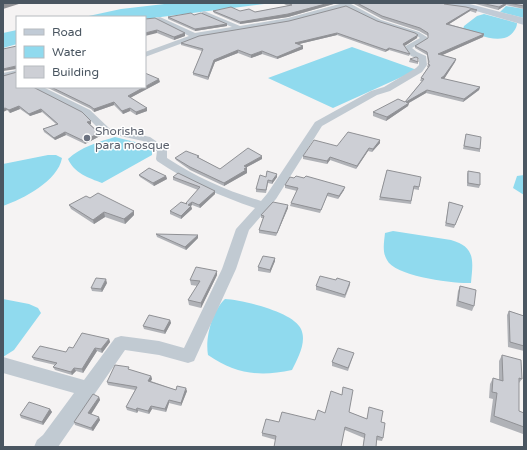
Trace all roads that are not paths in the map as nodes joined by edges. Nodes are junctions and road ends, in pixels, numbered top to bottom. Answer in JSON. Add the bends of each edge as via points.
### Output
{"nodes":[{"id":1,"x":447,"y":3,"type":"edge"},
{"id":2,"x":348,"y":4,"type":"edge"},
{"id":3,"x":204,"y":13,"type":"edge"},
{"id":4,"x":158,"y":18,"type":"edge"},
{"id":5,"x":524,"y":22,"type":"edge"},
{"id":6,"x":238,"y":27,"type":"junction"},
{"id":7,"x":195,"y":36,"type":"junction"},
{"id":8,"x":146,"y":55,"type":"edge"},
{"id":9,"x":16,"y":72,"type":"edge"},
{"id":10,"x":4,"y":75,"type":"edge"},
{"id":11,"x":16,"y":78,"type":"edge"},
{"id":12,"x":38,"y":88,"type":"edge"},
{"id":13,"x":263,"y":206,"type":"junction"},
{"id":14,"x":3,"y":365,"type":"edge"},
{"id":15,"x":88,"y":389,"type":"junction"},
{"id":16,"x":44,"y":447,"type":"edge"}],
"edges":[{"from":1,"to":5,"type":"street"},
{"from":2,"to":6,"type":"street","via":[[289,20]]},
{"from":2,"to":13,"type":"street","via":[[379,21],[425,38],[408,47],[414,54],[423,58],[423,65],[387,89],[374,93],[318,124]]},
{"from":3,"to":6,"type":"street"},
{"from":4,"to":7,"type":"street"},
{"from":6,"to":7,"type":"street"},
{"from":7,"to":8,"type":"street"},
{"from":9,"to":10,"type":"street"},
{"from":10,"to":11,"type":"street"},
{"from":12,"to":13,"type":"street","via":[[87,112],[106,130],[146,139],[162,150],[161,159],[190,177],[214,189]]},
{"from":13,"to":15,"type":"street","via":[[243,229],[229,269],[188,356],[159,348],[121,343]]},
{"from":14,"to":15,"type":"street"},
{"from":15,"to":16,"type":"street"}]}
